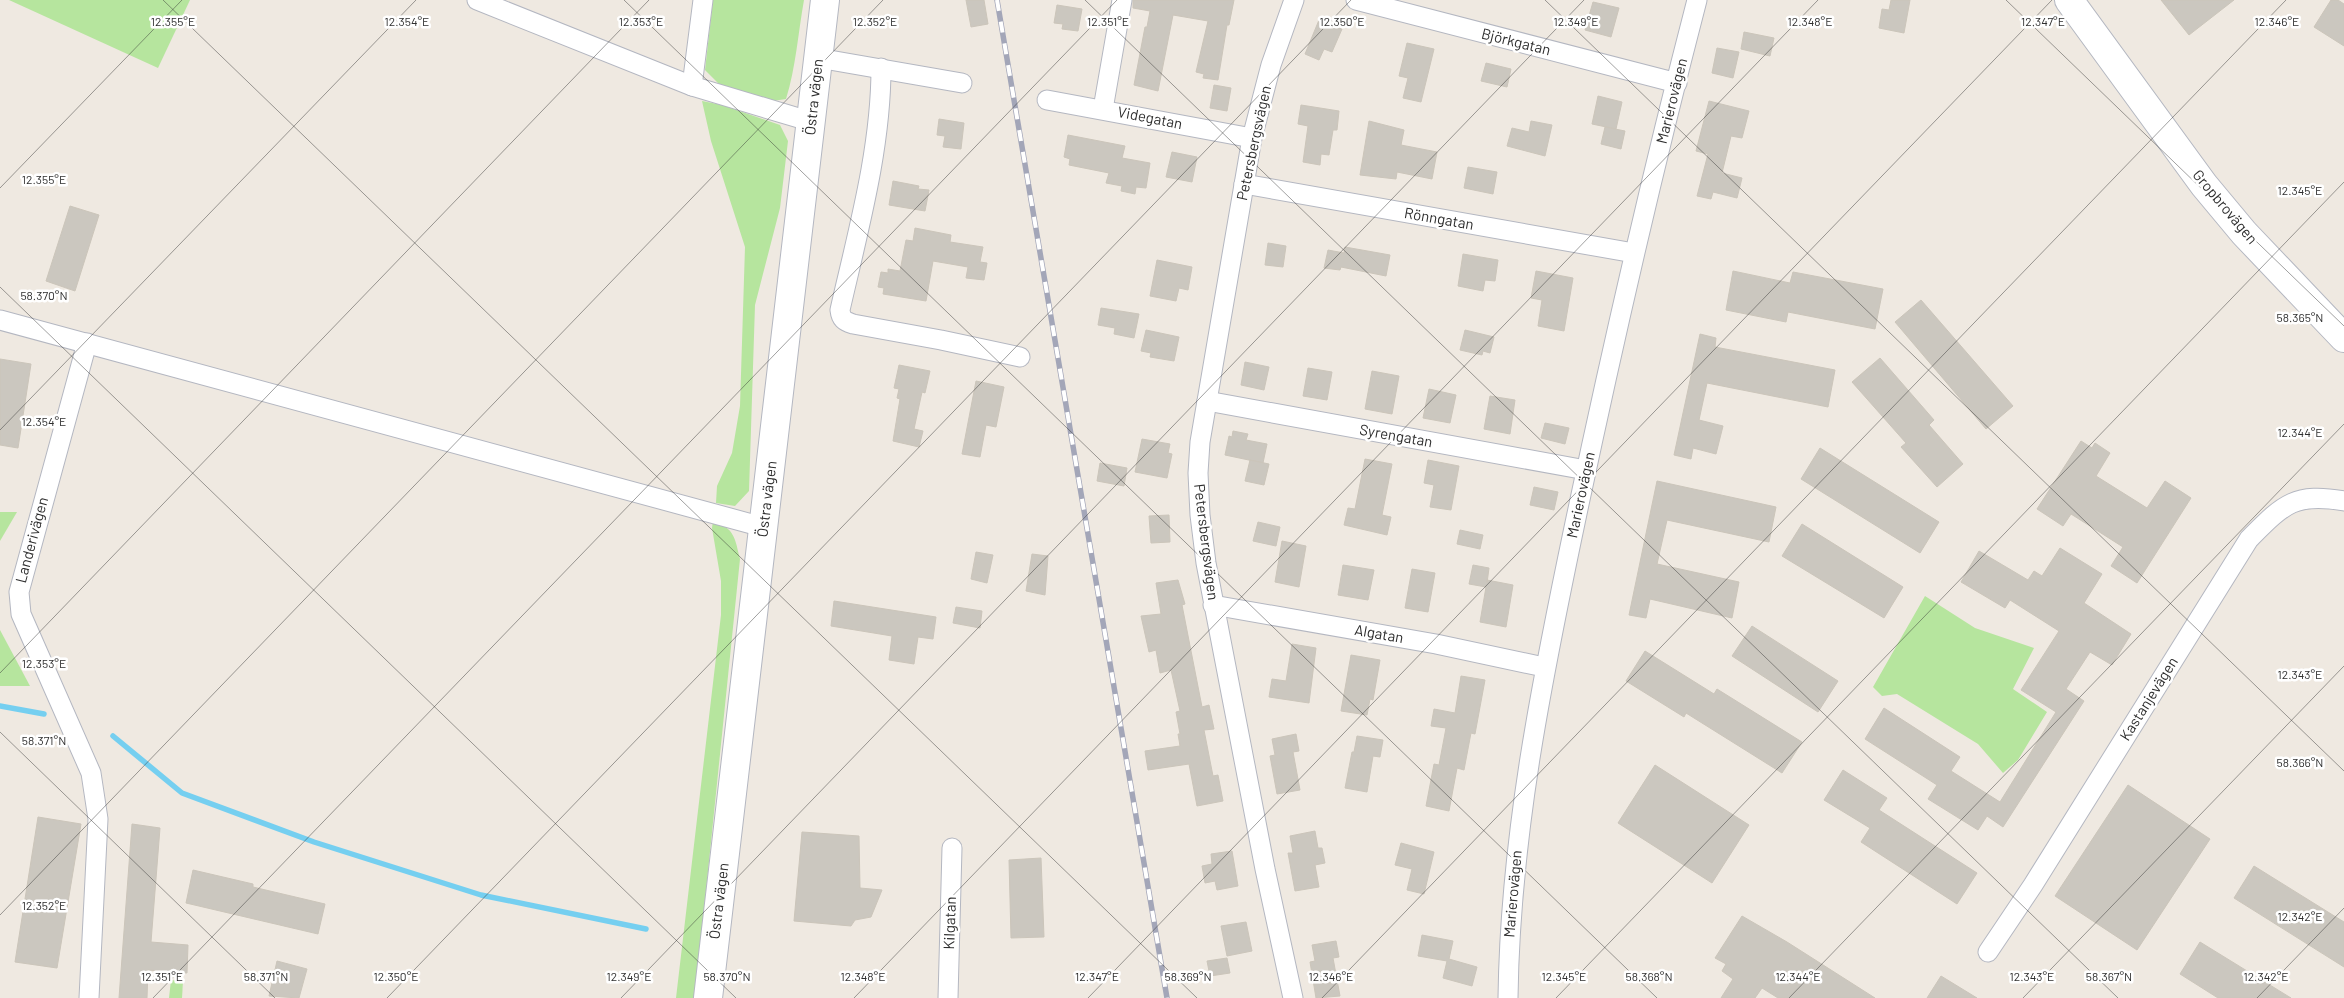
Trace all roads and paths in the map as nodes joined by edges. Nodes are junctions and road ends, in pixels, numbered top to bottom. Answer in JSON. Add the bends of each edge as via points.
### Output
{"nodes":[{"id":1,"x":477,"y":0,"type":"edge"},
{"id":2,"x":703,"y":0,"type":"edge"},
{"id":3,"x":825,"y":0,"type":"edge"},
{"id":4,"x":1122,"y":0,"type":"edge"},
{"id":5,"x":1294,"y":0,"type":"edge"},
{"id":6,"x":1356,"y":0,"type":"edge"},
{"id":7,"x":1697,"y":0,"type":"edge"},
{"id":8,"x":2069,"y":0,"type":"edge"},
{"id":9,"x":2084,"y":0,"type":"edge"},
{"id":10,"x":818,"y":58,"type":"junction"},
{"id":11,"x":2118,"y":66,"type":"junction"},
{"id":12,"x":881,"y":68,"type":"junction"},
{"id":13,"x":962,"y":83,"type":"dead end"},
{"id":14,"x":1676,"y":83,"type":"junction"},
{"id":15,"x":692,"y":86,"type":"junction"},
{"id":16,"x":1047,"y":100,"type":"dead end"},
{"id":17,"x":1103,"y":109,"type":"junction"},
{"id":18,"x":812,"y":122,"type":"junction"},
{"id":19,"x":1252,"y":138,"type":"junction"},
{"id":20,"x":1244,"y":184,"type":"junction"},
{"id":21,"x":1634,"y":253,"type":"junction"},
{"id":22,"x":0,"y":320,"type":"edge"},
{"id":23,"x":2344,"y":338,"type":"edge"},
{"id":24,"x":87,"y":343,"type":"junction"},
{"id":25,"x":1020,"y":357,"type":"dead end"},
{"id":26,"x":1207,"y":401,"type":"junction"},
{"id":27,"x":1586,"y":470,"type":"junction"},
{"id":28,"x":2344,"y":501,"type":"edge"},
{"id":29,"x":763,"y":527,"type":"junction"},
{"id":30,"x":1213,"y":605,"type":"junction"},
{"id":31,"x":1544,"y":667,"type":"junction"},
{"id":32,"x":952,"y":848,"type":"dead end"},
{"id":33,"x":1988,"y":952,"type":"dead end"},
{"id":34,"x":89,"y":998,"type":"edge"},
{"id":35,"x":708,"y":998,"type":"edge"},
{"id":36,"x":948,"y":998,"type":"edge"},
{"id":37,"x":1293,"y":998,"type":"edge"},
{"id":38,"x":1508,"y":998,"type":"edge"}],
"edges":[{"from":1,"to":15,"type":"street"},
{"from":2,"to":15,"type":"street"},
{"from":3,"to":10,"type":"street","name":"Östra vägen"},
{"from":4,"to":17,"type":"street"},
{"from":5,"to":19,"type":"street","name":"Petersbergsvägen","via":[[1271,65]]},
{"from":6,"to":14,"type":"street","name":"Björkgatan"},
{"from":7,"to":14,"type":"street","name":"Marierovägen"},
{"from":8,"to":11,"type":"street","name":"Gropbrovägen"},
{"from":9,"to":11,"type":"street","name":"Gropbrovägen"},
{"from":10,"to":12,"type":"street"},
{"from":10,"to":18,"type":"street","name":"Östra vägen"},
{"from":11,"to":23,"type":"street","name":"Gropbrovägen","via":[[2244,233]]},
{"from":12,"to":13,"type":"street"},
{"from":12,"to":25,"type":"street","via":[[881,103],[840,317],[853,324]]},
{"from":14,"to":21,"type":"street","name":"Marierovägen"},
{"from":15,"to":18,"type":"street"},
{"from":16,"to":17,"type":"street","name":"Videgatan"},
{"from":17,"to":19,"type":"street","name":"Videgatan"},
{"from":18,"to":29,"type":"street","name":"Östra vägen"},
{"from":19,"to":20,"type":"street","name":"Petersbergsvägen"},
{"from":20,"to":21,"type":"street","name":"Rönngatan"},
{"from":20,"to":26,"type":"street","name":"Petersbergsvägen"},
{"from":21,"to":27,"type":"street","name":"Marierovägen"},
{"from":22,"to":24,"type":"street"},
{"from":24,"to":29,"type":"street"},
{"from":24,"to":34,"type":"street","name":"Landerivägen","via":[[18,592],[22,614],[91,773],[98,819]]},
{"from":26,"to":27,"type":"street","name":"Syrengatan"},
{"from":26,"to":30,"type":"street","name":"Petersbergsvägen","via":[[1198,473],[1200,515]]},
{"from":27,"to":31,"type":"street","name":"Marierovägen"},
{"from":28,"to":33,"type":"street","name":"Kastanjevägen","via":[[2322,497],[2286,505],[2249,539]]},
{"from":29,"to":35,"type":"street","name":"Östra vägen"},
{"from":30,"to":31,"type":"street","name":"Algatan","via":[[1436,644]]},
{"from":30,"to":37,"type":"street","name":"Petersbergsvägen"},
{"from":31,"to":38,"type":"street","name":"Marierovägen","via":[[1515,860],[1508,937]]},
{"from":32,"to":36,"type":"street","name":"Kilgatan"}]}
